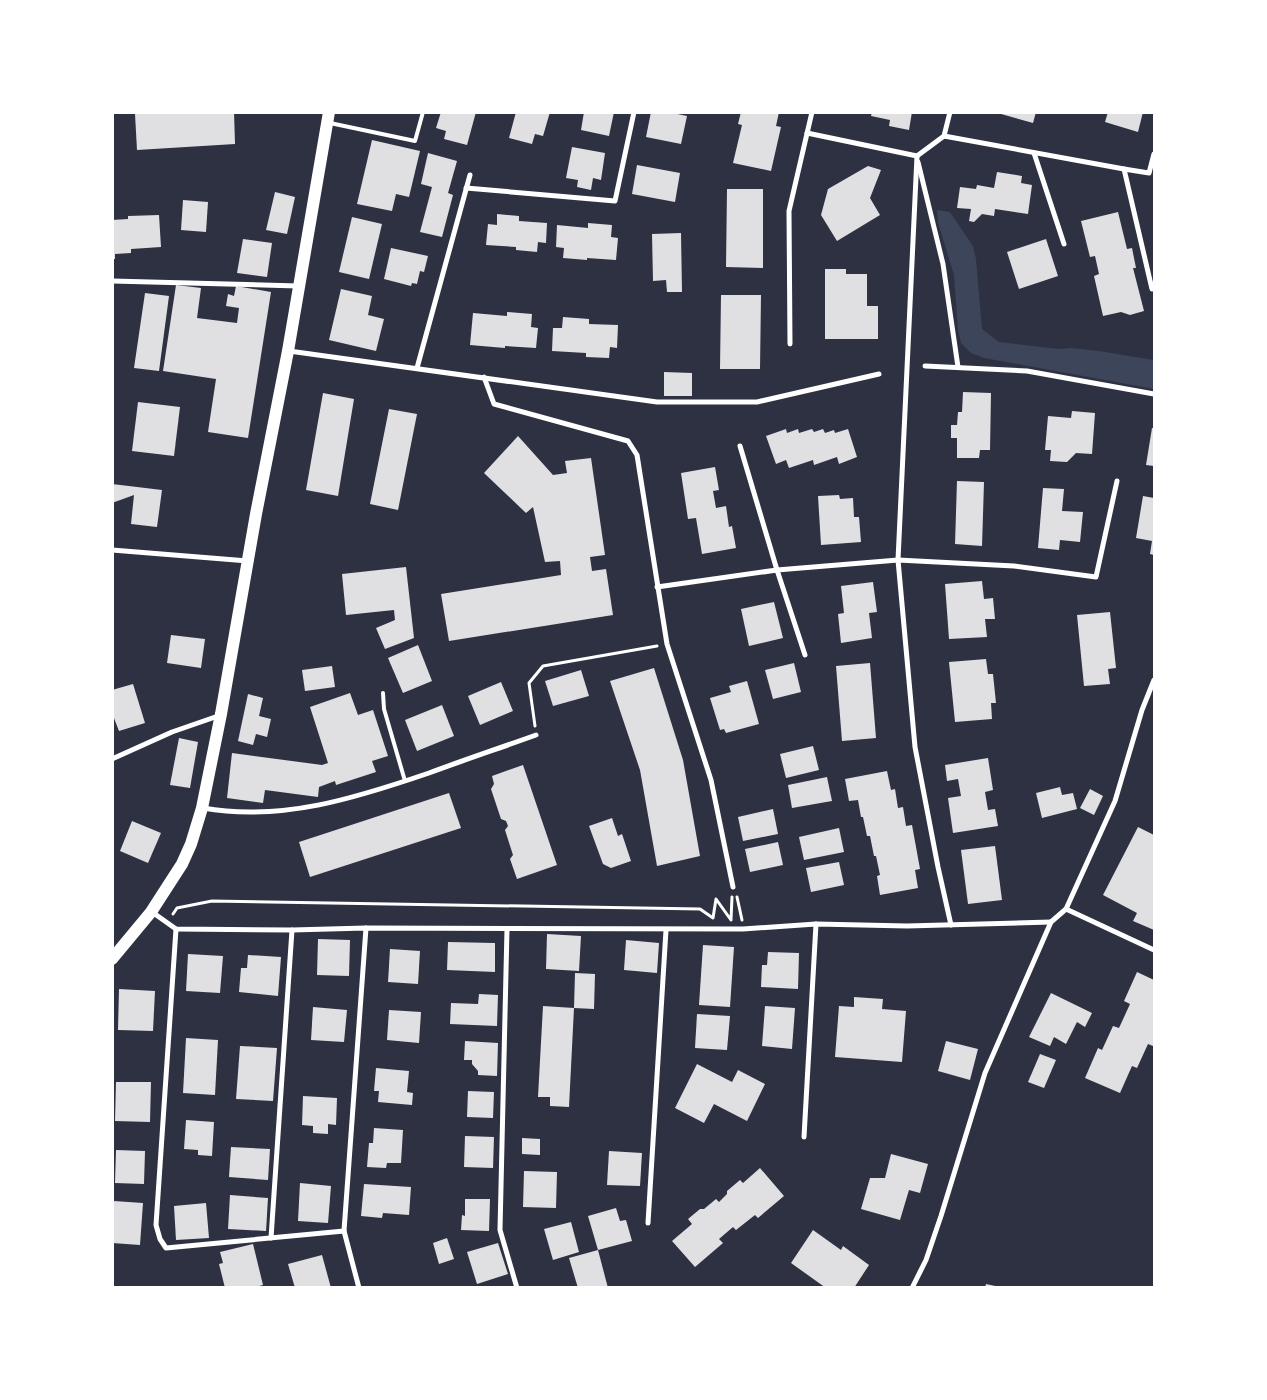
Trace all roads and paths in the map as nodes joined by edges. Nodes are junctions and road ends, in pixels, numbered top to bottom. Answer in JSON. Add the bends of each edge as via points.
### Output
{"nodes":[{"id":1,"x":423,"y":112,"type":"edge"},
{"id":2,"x":634,"y":112,"type":"edge"},
{"id":3,"x":812,"y":112,"type":"edge"},
{"id":4,"x":950,"y":112,"type":"edge"},
{"id":5,"x":328,"y":118,"type":"edge"},
{"id":6,"x":808,"y":133,"type":"junction"},
{"id":7,"x":944,"y":136,"type":"junction"},
{"id":8,"x":1034,"y":152,"type":"junction"},
{"id":9,"x":1154,"y":154,"type":"edge"},
{"id":10,"x":917,"y":156,"type":"junction"},
{"id":11,"x":1124,"y":169,"type":"junction"},
{"id":12,"x":470,"y":175,"type":"dead end"},
{"id":13,"x":466,"y":188,"type":"junction"},
{"id":14,"x":1064,"y":244,"type":"dead end"},
{"id":15,"x":112,"y":281,"type":"edge"},
{"id":16,"x":298,"y":286,"type":"junction"},
{"id":17,"x":1152,"y":289,"type":"dead end"},
{"id":18,"x":790,"y":344,"type":"dead end"},
{"id":19,"x":288,"y":351,"type":"junction"},
{"id":20,"x":925,"y":366,"type":"dead end"},
{"id":21,"x":958,"y":367,"type":"junction"},
{"id":22,"x":416,"y":368,"type":"junction"},
{"id":23,"x":879,"y":374,"type":"dead end"},
{"id":24,"x":484,"y":378,"type":"junction"},
{"id":25,"x":1154,"y":394,"type":"edge"},
{"id":26,"x":740,"y":446,"type":"dead end"},
{"id":27,"x":1117,"y":480,"type":"dead end"},
{"id":28,"x":112,"y":550,"type":"edge"},
{"id":29,"x":898,"y":560,"type":"junction"},
{"id":30,"x":248,"y":561,"type":"junction"},
{"id":31,"x":777,"y":570,"type":"junction"},
{"id":32,"x":657,"y":587,"type":"junction"},
{"id":33,"x":667,"y":644,"type":"junction"},
{"id":34,"x":805,"y":655,"type":"dead end"},
{"id":35,"x":1154,"y":680,"type":"edge"},
{"id":36,"x":383,"y":693,"type":"dead end"},
{"id":37,"x":221,"y":714,"type":"junction"},
{"id":38,"x":536,"y":735,"type":"joint"},
{"id":39,"x":112,"y":759,"type":"edge"},
{"id":40,"x":405,"y":781,"type":"junction"},
{"id":41,"x":202,"y":808,"type":"junction"},
{"id":42,"x":733,"y":887,"type":"junction"},
{"id":43,"x":1066,"y":909,"type":"junction"},
{"id":44,"x":151,"y":912,"type":"junction"},
{"id":45,"x":166,"y":922,"type":"junction"},
{"id":46,"x":1051,"y":922,"type":"junction"},
{"id":47,"x":816,"y":924,"type":"junction"},
{"id":48,"x":951,"y":925,"type":"junction"},
{"id":49,"x":366,"y":928,"type":"junction"},
{"id":50,"x":176,"y":929,"type":"junction"},
{"id":51,"x":508,"y":929,"type":"junction"},
{"id":52,"x":743,"y":929,"type":"junction"},
{"id":53,"x":292,"y":930,"type":"junction"},
{"id":54,"x":666,"y":930,"type":"junction"},
{"id":55,"x":1154,"y":950,"type":"edge"},
{"id":56,"x":112,"y":959,"type":"edge"},
{"id":57,"x":804,"y":1137,"type":"dead end"},
{"id":58,"x":648,"y":1223,"type":"dead end"},
{"id":59,"x":344,"y":1231,"type":"junction"},
{"id":60,"x":271,"y":1238,"type":"junction"},
{"id":61,"x":360,"y":1288,"type":"edge"},
{"id":62,"x":517,"y":1288,"type":"edge"},
{"id":63,"x":912,"y":1288,"type":"edge"}],
"edges":[{"from":1,"to":5,"type":"lane","via":[[415,141]]},
{"from":2,"to":13,"type":"street","via":[[615,201]]},
{"from":3,"to":6,"type":"street"},
{"from":4,"to":7,"type":"street"},
{"from":5,"to":16,"type":"main road"},
{"from":6,"to":10,"type":"street"},
{"from":6,"to":18,"type":"street","via":[[789,211]]},
{"from":7,"to":8,"type":"street"},
{"from":7,"to":10,"type":"street"},
{"from":8,"to":11,"type":"street"},
{"from":8,"to":14,"type":"street"},
{"from":9,"to":11,"type":"street","via":[[1149,172]]},
{"from":10,"to":21,"type":"street","via":[[943,264]]},
{"from":10,"to":29,"type":"street"},
{"from":11,"to":17,"type":"street"},
{"from":12,"to":13,"type":"street"},
{"from":13,"to":22,"type":"street"},
{"from":15,"to":16,"type":"street"},
{"from":16,"to":19,"type":"main road"},
{"from":19,"to":22,"type":"street"},
{"from":19,"to":30,"type":"main road"},
{"from":20,"to":21,"type":"street"},
{"from":21,"to":25,"type":"street","via":[[1027,371]]},
{"from":22,"to":24,"type":"street"},
{"from":23,"to":24,"type":"street","via":[[757,402],[657,402]]},
{"from":24,"to":32,"type":"street","via":[[494,404],[628,441],[637,455]]},
{"from":26,"to":31,"type":"street"},
{"from":27,"to":29,"type":"street","via":[[1096,577],[1014,566]]},
{"from":28,"to":30,"type":"street"},
{"from":29,"to":31,"type":"street"},
{"from":29,"to":48,"type":"street","via":[[915,747]]},
{"from":30,"to":37,"type":"main road"},
{"from":31,"to":32,"type":"street"},
{"from":31,"to":34,"type":"street"},
{"from":32,"to":33,"type":"street"},
{"from":33,"to":38,"type":"path","via":[[543,666],[529,682]]},
{"from":33,"to":42,"type":"street","via":[[711,780]]},
{"from":35,"to":43,"type":"street","via":[[1114,802]]},
{"from":36,"to":40,"type":"lane","via":[[384,709]]},
{"from":37,"to":39,"type":"street"},
{"from":37,"to":41,"type":"main road"},
{"from":38,"to":40,"type":"street"},
{"from":40,"to":41,"type":"street","via":[[314,807],[264,812]]},
{"from":41,"to":44,"type":"main road","via":[[182,864]]},
{"from":42,"to":45,"type":"path","via":[[731,920],[716,899],[713,918],[700,909],[212,901],[177,908]]},
{"from":42,"to":52,"type":"path"},
{"from":43,"to":46,"type":"street"},
{"from":43,"to":55,"type":"street"},
{"from":44,"to":45,"type":"street"},
{"from":44,"to":56,"type":"main road"},
{"from":45,"to":50,"type":"street"},
{"from":46,"to":48,"type":"street"},
{"from":46,"to":63,"type":"street","via":[[985,1073],[941,1216],[926,1260]]},
{"from":47,"to":48,"type":"street"},
{"from":47,"to":52,"type":"street"},
{"from":47,"to":57,"type":"street"},
{"from":49,"to":51,"type":"street"},
{"from":49,"to":53,"type":"street"},
{"from":49,"to":59,"type":"street"},
{"from":50,"to":53,"type":"street"},
{"from":50,"to":60,"type":"street","via":[[156,1225],[160,1239],[166,1248]]},
{"from":51,"to":54,"type":"street"},
{"from":51,"to":62,"type":"street","via":[[500,1230]]},
{"from":52,"to":54,"type":"street"},
{"from":53,"to":60,"type":"street"},
{"from":54,"to":58,"type":"street"},
{"from":59,"to":60,"type":"street"},
{"from":59,"to":61,"type":"street"}]}
